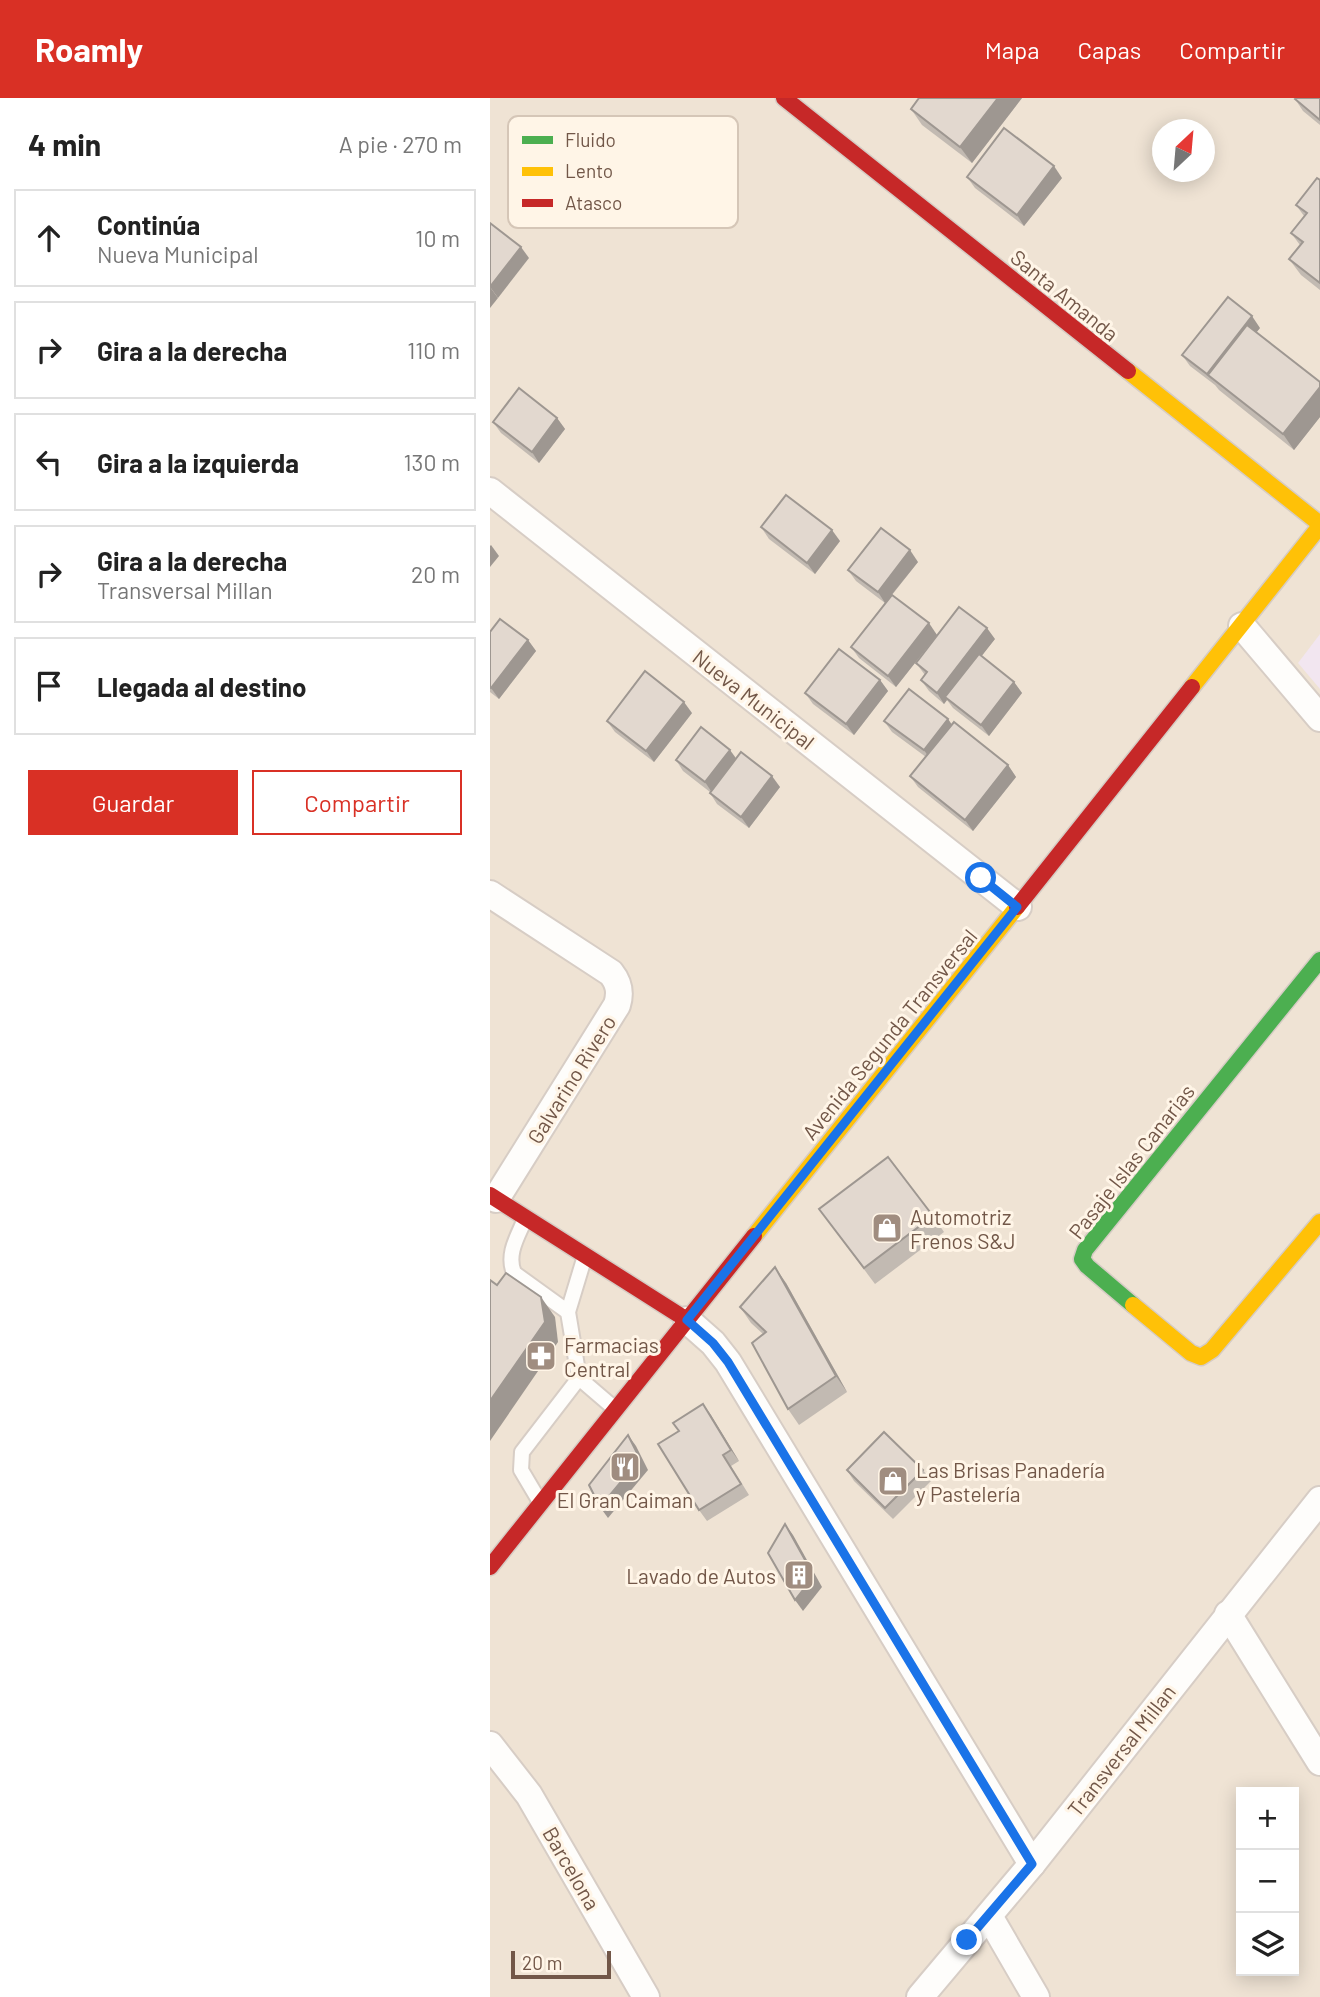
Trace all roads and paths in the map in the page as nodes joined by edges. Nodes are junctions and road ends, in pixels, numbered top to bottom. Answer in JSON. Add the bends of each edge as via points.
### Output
{"nodes":[{"id":1,"x":784,"y":98,"type":"edge"},
{"id":2,"x":490,"y":491,"type":"edge"},
{"id":3,"x":1320,"y":525,"type":"edge"},
{"id":4,"x":1242,"y":626,"type":"junction"},
{"id":5,"x":1320,"y":718,"type":"edge"},
{"id":6,"x":490,"y":894,"type":"edge"},
{"id":7,"x":1017,"y":907,"type":"junction"},
{"id":8,"x":1320,"y":960,"type":"edge"},
{"id":9,"x":493,"y":1197,"type":"edge"},
{"id":10,"x":526,"y":1217,"type":"junction"},
{"id":11,"x":1320,"y":1222,"type":"edge"},
{"id":12,"x":585,"y":1256,"type":"junction"},
{"id":13,"x":568,"y":1312,"type":"junction"},
{"id":14,"x":687,"y":1320,"type":"junction"},
{"id":15,"x":579,"y":1378,"type":"junction"},
{"id":16,"x":615,"y":1409,"type":"junction"},
{"id":17,"x":1320,"y":1500,"type":"edge"},
{"id":18,"x":540,"y":1503,"type":"junction"},
{"id":19,"x":490,"y":1567,"type":"edge"},
{"id":20,"x":1228,"y":1614,"type":"junction"},
{"id":21,"x":490,"y":1745,"type":"edge"},
{"id":22,"x":1320,"y":1762,"type":"edge"},
{"id":23,"x":1032,"y":1864,"type":"junction"},
{"id":24,"x":989,"y":1916,"type":"junction"},
{"id":25,"x":646,"y":1997,"type":"edge"},
{"id":26,"x":920,"y":1997,"type":"edge"},
{"id":27,"x":1036,"y":1997,"type":"edge"}],
"edges":[{"from":1,"to":3,"type":"street","name":"Santa Amanda"},
{"from":2,"to":7,"type":"street","name":"Nueva Municipal"},
{"from":3,"to":4,"type":"street","name":"Avenida Segunda Transversal"},
{"from":4,"to":5,"type":"street"},
{"from":4,"to":7,"type":"street","name":"Avenida Segunda Transversal"},
{"from":6,"to":9,"type":"street","name":"Galvarino Rivero","via":[[604,968],[616,980],[620,996]]},
{"from":7,"to":14,"type":"street","name":"Avenida Segunda Transversal"},
{"from":8,"to":11,"type":"street","name":"Pasaje Islas Canarias","via":[[1085,1250],[1083,1259],[1201,1357],[1212,1350]]},
{"from":9,"to":10,"type":"street"},
{"from":10,"to":12,"type":"street"},
{"from":10,"to":13,"type":"lane","via":[[512,1250],[514,1273]]},
{"from":12,"to":13,"type":"lane"},
{"from":12,"to":14,"type":"street"},
{"from":13,"to":15,"type":"lane"},
{"from":14,"to":16,"type":"street","name":"Avenida Segunda Transversal"},
{"from":14,"to":23,"type":"street","via":[[728,1362]]},
{"from":15,"to":16,"type":"lane"},
{"from":15,"to":18,"type":"lane","via":[[522,1452],[522,1470]]},
{"from":16,"to":18,"type":"street","name":"Avenida Segunda Transversal"},
{"from":17,"to":20,"type":"street","name":"Transversal Millan"},
{"from":18,"to":19,"type":"street","name":"Avenida Segunda Transversal"},
{"from":20,"to":22,"type":"street"},
{"from":20,"to":23,"type":"street","name":"Transversal Millan"},
{"from":21,"to":25,"type":"street","name":"Barcelona","via":[[529,1795]]},
{"from":23,"to":24,"type":"street","name":"Transversal Millan"},
{"from":24,"to":26,"type":"street","name":"Transversal Millan"},
{"from":24,"to":27,"type":"street"}]}
